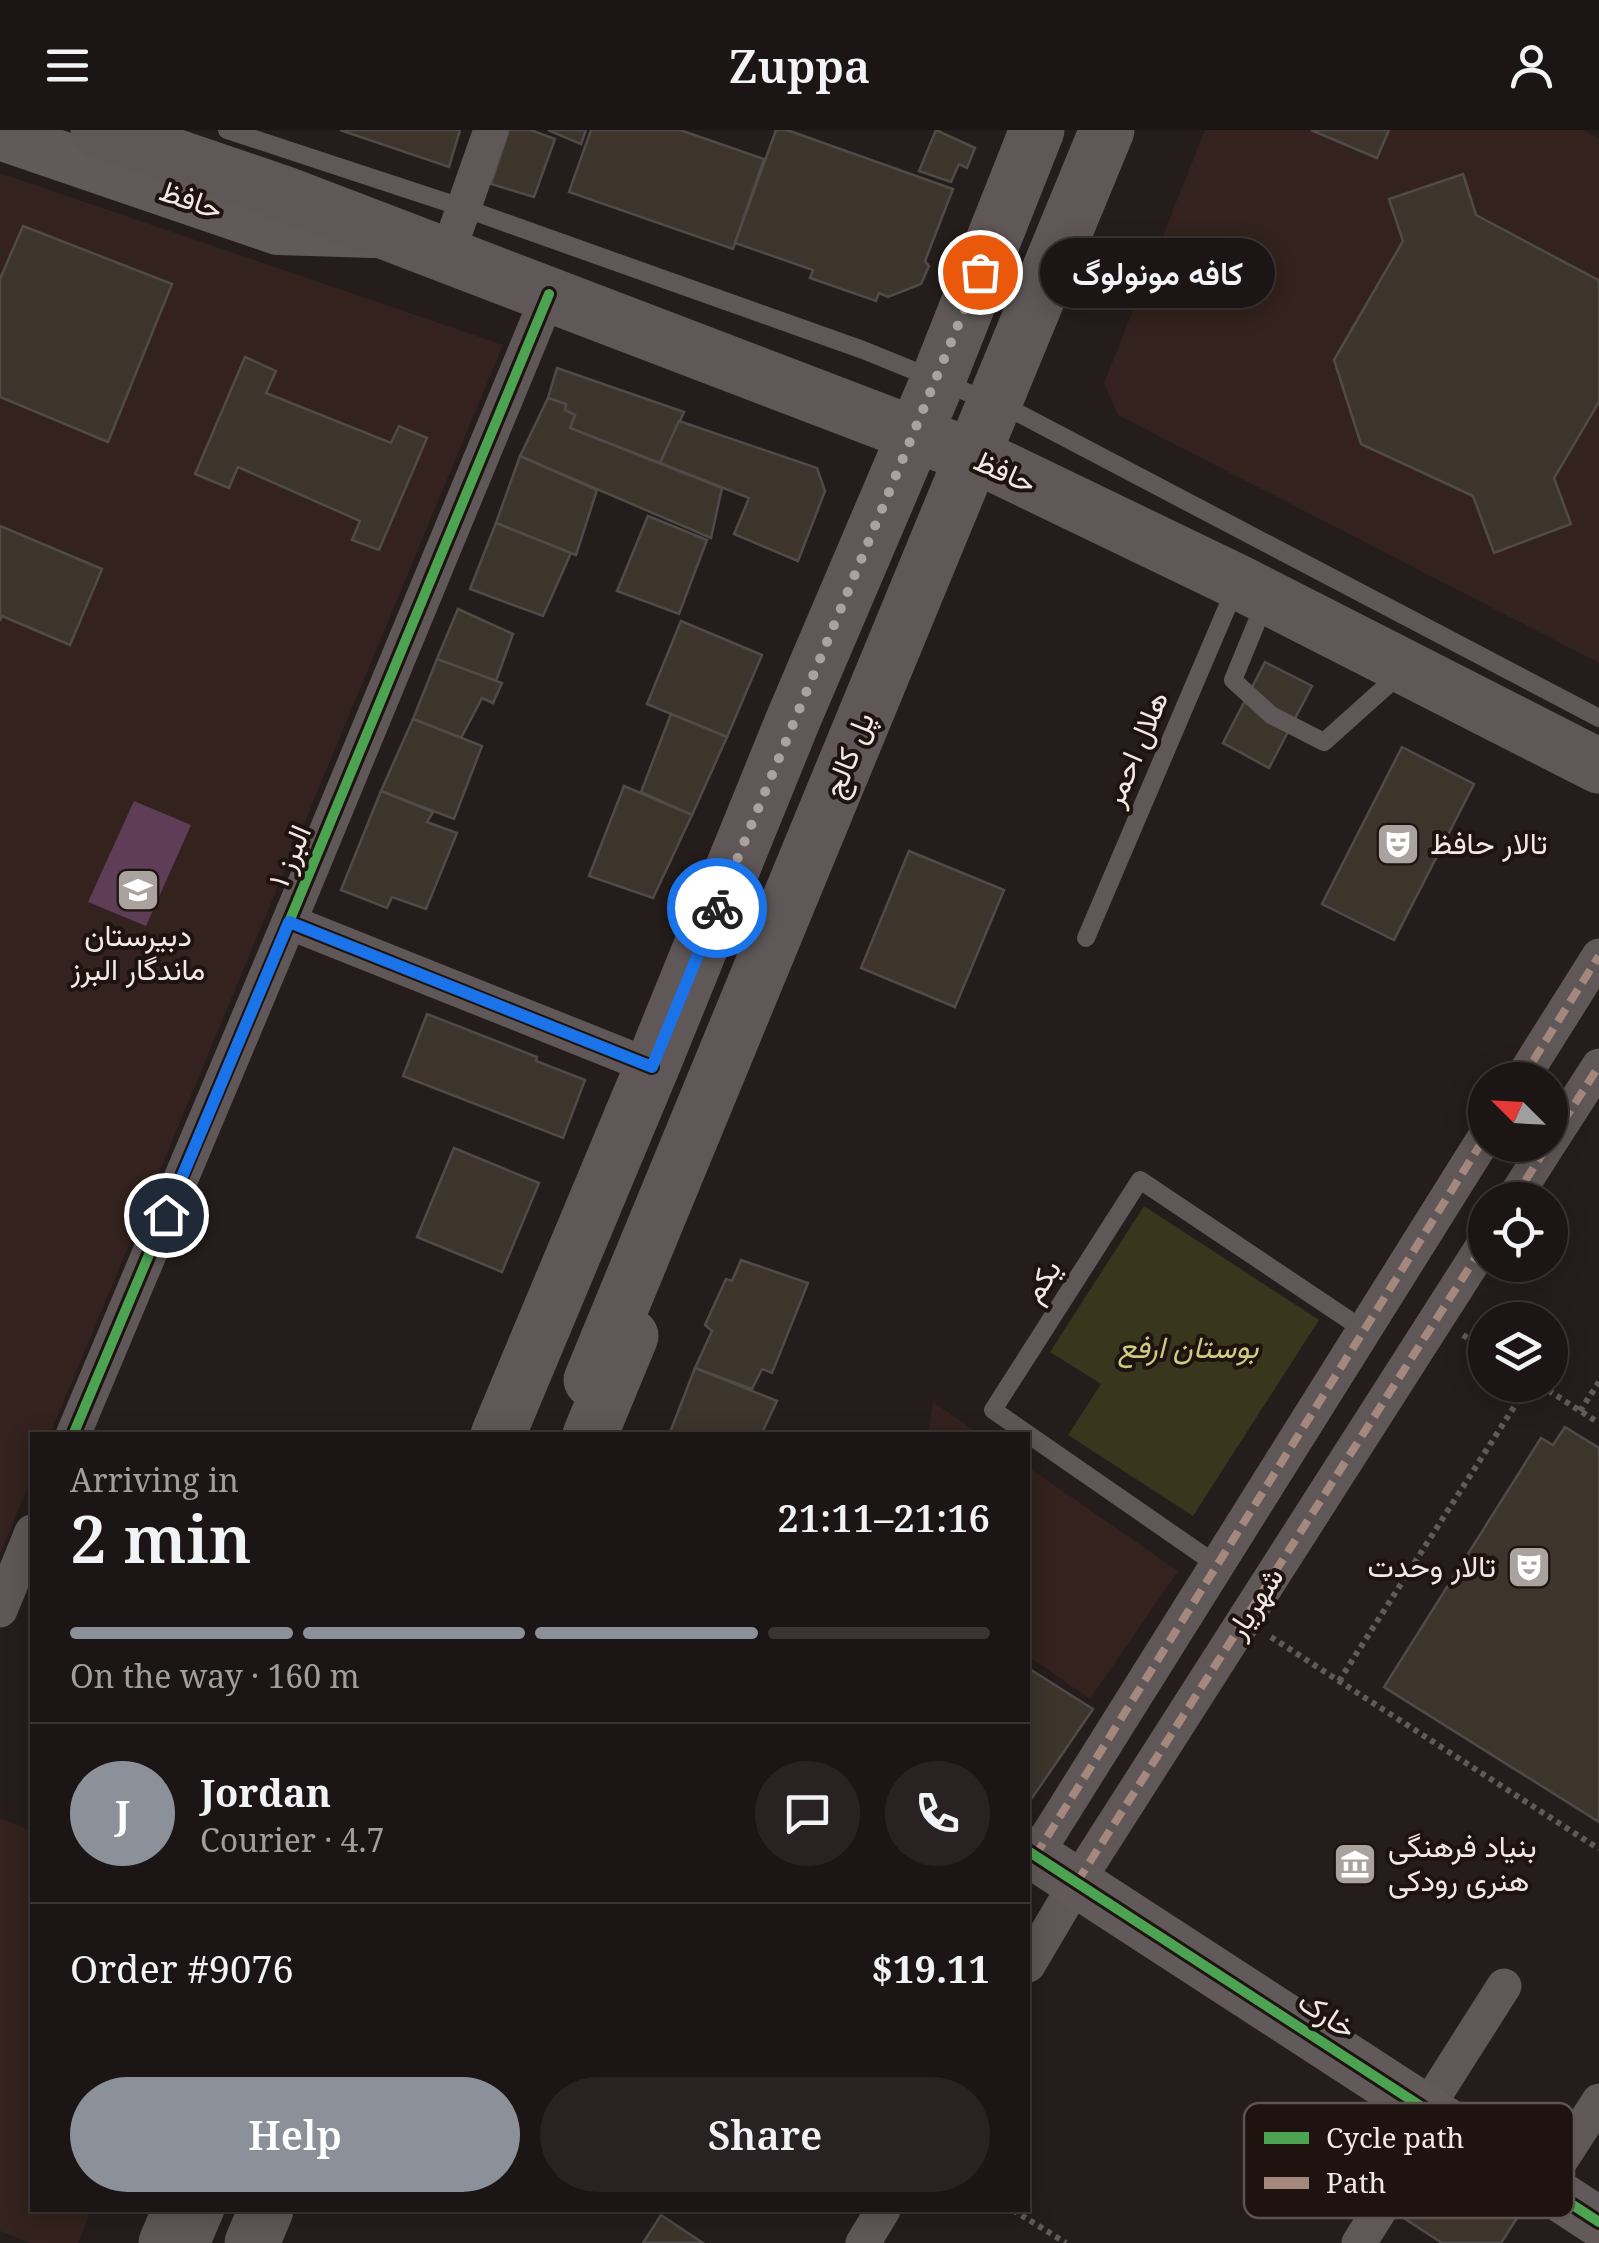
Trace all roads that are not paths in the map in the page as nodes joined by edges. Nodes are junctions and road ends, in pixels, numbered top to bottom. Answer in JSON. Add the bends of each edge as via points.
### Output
{"nodes":[{"id":1,"x":98,"y":130,"type":"edge"},
{"id":2,"x":227,"y":130,"type":"edge"},
{"id":3,"x":491,"y":130,"type":"edge"},
{"id":4,"x":1037,"y":130,"type":"edge"},
{"id":5,"x":1076,"y":130,"type":"edge"},
{"id":6,"x":1107,"y":130,"type":"edge"},
{"id":7,"x":1136,"y":130,"type":"edge"},
{"id":8,"x":0,"y":135,"type":"edge"},
{"id":9,"x":456,"y":232,"type":"junction"},
{"id":10,"x":387,"y":233,"type":"junction"},
{"id":11,"x":549,"y":294,"type":"junction"},
{"id":12,"x":938,"y":380,"type":"junction"},
{"id":13,"x":1018,"y":413,"type":"junction"},
{"id":14,"x":914,"y":434,"type":"junction"},
{"id":15,"x":995,"y":465,"type":"junction"},
{"id":16,"x":1252,"y":590,"type":"junction"},
{"id":17,"x":1407,"y":668,"type":"junction"},
{"id":18,"x":1599,"y":718,"type":"edge"},
{"id":19,"x":793,"y":720,"type":"junction"},
{"id":20,"x":880,"y":739,"type":"junction"},
{"id":21,"x":1599,"y":766,"type":"edge"},
{"id":22,"x":289,"y":922,"type":"junction"},
{"id":23,"x":1086,"y":938,"type":"dead end"},
{"id":24,"x":1599,"y":956,"type":"edge"},
{"id":25,"x":1532,"y":1062,"type":"edge"},
{"id":26,"x":1599,"y":1066,"type":"edge"},
{"id":27,"x":652,"y":1067,"type":"junction"},
{"id":28,"x":1568,"y":1114,"type":"edge"},
{"id":29,"x":1470,"y":1162,"type":"edge"},
{"id":30,"x":1468,"y":1271,"type":"edge"},
{"id":31,"x":1364,"y":1330,"type":"junction"},
{"id":32,"x":575,"y":1379,"type":"junction"},
{"id":33,"x":75,"y":1432,"type":"edge"},
{"id":34,"x":499,"y":1432,"type":"edge"},
{"id":35,"x":535,"y":1432,"type":"edge"},
{"id":36,"x":568,"y":1432,"type":"edge"},
{"id":37,"x":591,"y":1432,"type":"edge"},
{"id":38,"x":1025,"y":1432,"type":"edge"},
{"id":39,"x":1030,"y":1436,"type":"edge"},
{"id":40,"x":30,"y":1537,"type":"edge"},
{"id":41,"x":1217,"y":1565,"type":"junction"},
{"id":42,"x":0,"y":1610,"type":"edge"},
{"id":43,"x":1031,"y":1854,"type":"edge"},
{"id":44,"x":1077,"y":1882,"type":"junction"},
{"id":45,"x":1030,"y":1962,"type":"edge"},
{"id":46,"x":1504,"y":1986,"type":"dead end"},
{"id":47,"x":1599,"y":2101,"type":"edge"},
{"id":48,"x":1417,"y":2103,"type":"edge"},
{"id":49,"x":1438,"y":2103,"type":"edge"},
{"id":50,"x":1574,"y":2140,"type":"edge"},
{"id":51,"x":1574,"y":2206,"type":"edge"},
{"id":52,"x":179,"y":2212,"type":"edge"},
{"id":53,"x":215,"y":2212,"type":"edge"},
{"id":54,"x":265,"y":2212,"type":"edge"},
{"id":55,"x":882,"y":2212,"type":"edge"},
{"id":56,"x":1373,"y":2218,"type":"edge"},
{"id":57,"x":1599,"y":2222,"type":"edge"},
{"id":58,"x":1599,"y":2234,"type":"edge"},
{"id":59,"x":166,"y":2243,"type":"edge"},
{"id":60,"x":202,"y":2243,"type":"edge"},
{"id":61,"x":252,"y":2243,"type":"edge"},
{"id":62,"x":863,"y":2243,"type":"edge"},
{"id":63,"x":1359,"y":2243,"type":"edge"},
{"id":64,"x":1594,"y":2243,"type":"edge"}],
"edges":[{"from":1,"to":10,"type":"main road","name":"حافظ"},
{"from":2,"to":9,"type":"lane"},
{"from":3,"to":9,"type":"street"},
{"from":4,"to":12,"type":"main road"},
{"from":5,"to":32,"type":"main road","name":"پل کالج"},
{"from":6,"to":32,"type":"main road","name":"پل کالج","bridge":true},
{"from":7,"to":13,"type":"main road"},
{"from":8,"to":10,"type":"street","name":"حافظ","via":[[278,230]]},
{"from":9,"to":10,"type":"main road","name":"حافظ"},
{"from":9,"to":11,"type":"main road","name":"حافظ"},
{"from":9,"to":12,"type":"lane"},
{"from":11,"to":14,"type":"main road","name":"حافظ"},
{"from":11,"to":22,"type":"street","name":"البرز ۱"},
{"from":12,"to":13,"type":"lane"},
{"from":12,"to":14,"type":"main road"},
{"from":13,"to":15,"type":"main road"},
{"from":13,"to":18,"type":"lane"},
{"from":14,"to":15,"type":"main road","name":"حافظ"},
{"from":14,"to":19,"type":"main road"},
{"from":15,"to":16,"type":"main road","name":"حافظ"},
{"from":15,"to":20,"type":"main road"},
{"from":16,"to":17,"type":"main road","name":"حافظ"},
{"from":16,"to":17,"type":"lane","via":[[1233,680],[1271,715],[1324,742]]},
{"from":16,"to":23,"type":"lane","name":"هلال احمر"},
{"from":17,"to":21,"type":"main road","name":"حافظ"},
{"from":19,"to":20,"type":"main road","via":[[829,707],[848,709],[864,717]]},
{"from":19,"to":27,"type":"main road"},
{"from":20,"to":37,"type":"main road"},
{"from":22,"to":27,"type":"street"},
{"from":22,"to":33,"type":"street","name":"البرز ۱"},
{"from":24,"to":25,"type":"street"},
{"from":26,"to":28,"type":"street"},
{"from":27,"to":34,"type":"main road"},
{"from":29,"to":31,"type":"street","name":"شهریار"},
{"from":30,"to":44,"type":"street","name":"شهریار"},
{"from":31,"to":38,"type":"lane","name":"یکم","via":[[1140,1180],[993,1410]]},
{"from":31,"to":41,"type":"street","name":"شهریار"},
{"from":32,"to":35,"type":"main road"},
{"from":32,"to":36,"type":"main road"},
{"from":39,"to":41,"type":"lane","name":"یکم"},
{"from":40,"to":42,"type":"street"},
{"from":41,"to":43,"type":"street","name":"شهریار"},
{"from":43,"to":44,"type":"street","name":"خارک"},
{"from":44,"to":45,"type":"street","name":"شهریار"},
{"from":44,"to":48,"type":"street","name":"خارک"},
{"from":46,"to":49,"type":"street"},
{"from":47,"to":50,"type":"street"},
{"from":51,"to":57,"type":"street","name":"خارک"},
{"from":52,"to":59,"type":"main road"},
{"from":53,"to":60,"type":"lane"},
{"from":54,"to":61,"type":"main road"},
{"from":55,"to":62,"type":"street"},
{"from":56,"to":63,"type":"street"},
{"from":58,"to":64,"type":"street"}]}
